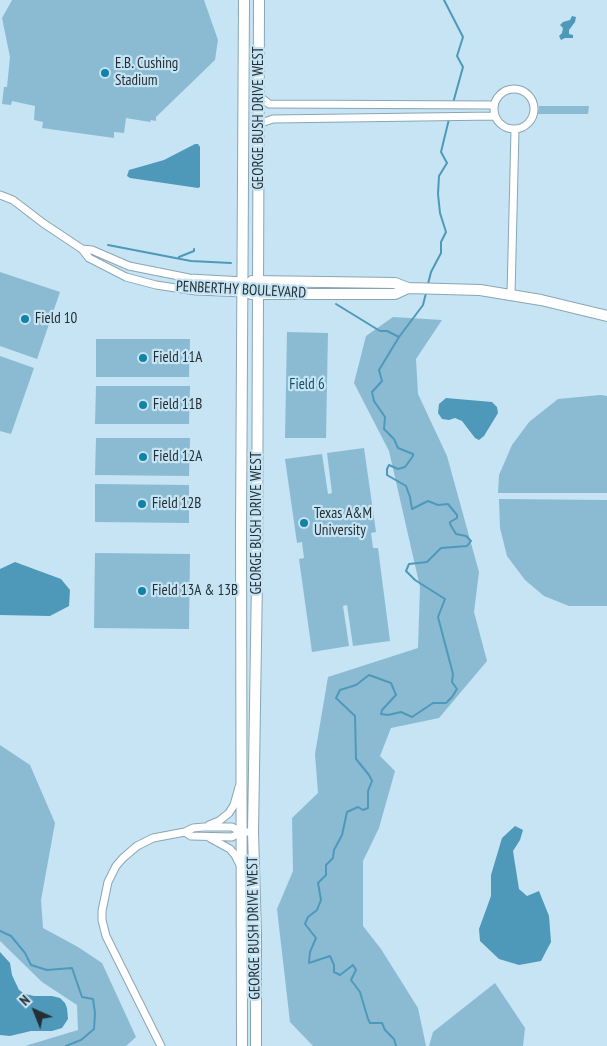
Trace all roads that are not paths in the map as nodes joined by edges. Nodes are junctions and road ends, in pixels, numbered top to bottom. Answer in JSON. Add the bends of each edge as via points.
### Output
{"nodes":[{"id":1,"x":244,"y":0,"type":"edge"},
{"id":2,"x":257,"y":3,"type":"edge"},
{"id":3,"x":258,"y":95,"type":"junction"},
{"id":4,"x":332,"y":104,"type":"junction"},
{"id":5,"x":494,"y":105,"type":"junction"},
{"id":6,"x":494,"y":116,"type":"junction"},
{"id":7,"x":332,"y":118,"type":"junction"},
{"id":8,"x":258,"y":124,"type":"junction"},
{"id":9,"x":515,"y":130,"type":"junction"},
{"id":10,"x":0,"y":195,"type":"edge"},
{"id":11,"x":82,"y":248,"type":"junction"},
{"id":12,"x":244,"y":281,"type":"junction"},
{"id":13,"x":257,"y":282,"type":"junction"},
{"id":14,"x":408,"y":288,"type":"junction"},
{"id":15,"x":244,"y":293,"type":"junction"},
{"id":16,"x":257,"y":294,"type":"junction"},
{"id":17,"x":511,"y":294,"type":"junction"},
{"id":18,"x":607,"y":316,"type":"edge"},
{"id":19,"x":241,"y":777,"type":"junction"},
{"id":20,"x":204,"y":826,"type":"junction"},
{"id":21,"x":185,"y":832,"type":"junction"},
{"id":22,"x":241,"y":832,"type":"junction"},
{"id":23,"x":252,"y":832,"type":"junction"},
{"id":24,"x":205,"y":836,"type":"junction"},
{"id":25,"x":241,"y":867,"type":"junction"},
{"id":26,"x":161,"y":1046,"type":"edge"},
{"id":27,"x":242,"y":1046,"type":"edge"},
{"id":28,"x":256,"y":1046,"type":"edge"}],
"edges":[{"from":1,"to":12,"type":"main road","name":"GEORGE BUSH DRIVE WEST"},
{"from":2,"to":3,"type":"main road","name":"GEORGE BUSH DRIVE WEST"},
{"from":3,"to":4,"type":"street","via":[[269,104]]},
{"from":3,"to":8,"type":"main road","name":"GEORGE BUSH DRIVE WEST"},
{"from":4,"to":5,"type":"street"},
{"from":4,"to":7,"type":"street"},
{"from":5,"to":6,"type":"street"},
{"from":5,"to":9,"type":"street","via":[[498,97],[512,89],[530,96],[533,116],[525,126]]},
{"from":6,"to":7,"type":"street"},
{"from":6,"to":9,"type":"street","via":[[502,126]]},
{"from":7,"to":8,"type":"street","via":[[274,119]]},
{"from":8,"to":13,"type":"main road","name":"GEORGE BUSH DRIVE WEST"},
{"from":9,"to":17,"type":"street"},
{"from":10,"to":11,"type":"street","name":"PENBERTHY BOULEVARD","via":[[13,200]]},
{"from":11,"to":12,"type":"street","name":"PENBERTHY BOULEVARD","via":[[129,266],[188,278]]},
{"from":11,"to":15,"type":"street","name":"PENBERTHY BOULEVARD","via":[[89,258],[126,277],[196,291]]},
{"from":12,"to":13,"type":"main road","name":"PENBERTHY BOULEVARD"},
{"from":12,"to":15,"type":"main road","name":"GEORGE BUSH DRIVE WEST"},
{"from":13,"to":14,"type":"main road","name":"PENBERTHY BOULEVARD","via":[[395,284]]},
{"from":13,"to":16,"type":"main road","name":"GEORGE BUSH DRIVE WEST"},
{"from":14,"to":16,"type":"main road","name":"PENBERTHY BOULEVARD","via":[[395,294]]},
{"from":14,"to":17,"type":"main road","name":"PENBERTHY BOULEVARD"},
{"from":15,"to":16,"type":"main road","name":"PENBERTHY BOULEVARD"},
{"from":15,"to":19,"type":"main road","name":"GEORGE BUSH DRIVE WEST"},
{"from":16,"to":23,"type":"main road","name":"GEORGE BUSH DRIVE WEST","via":[[257,580]]},
{"from":17,"to":18,"type":"main road","name":"PENBERTHY BOULEVARD"},
{"from":19,"to":20,"type":"street","via":[[232,809],[222,819]]},
{"from":19,"to":22,"type":"main road","name":"GEORGE BUSH DRIVE WEST"},
{"from":20,"to":21,"type":"street"},
{"from":20,"to":22,"type":"street","via":[[232,827]]},
{"from":21,"to":24,"type":"street","via":[[191,836]]},
{"from":21,"to":26,"type":"street","via":[[154,838],[129,852],[111,874],[103,901],[102,920],[109,943]]},
{"from":22,"to":23,"type":"street"},
{"from":22,"to":24,"type":"street","via":[[232,836]]},
{"from":22,"to":25,"type":"main road","name":"GEORGE BUSH DRIVE WEST"},
{"from":23,"to":28,"type":"main road","name":"GEORGE BUSH DRIVE WEST"},
{"from":24,"to":25,"type":"street","via":[[230,849]]},
{"from":25,"to":27,"type":"main road","name":"GEORGE BUSH DRIVE WEST"}]}
